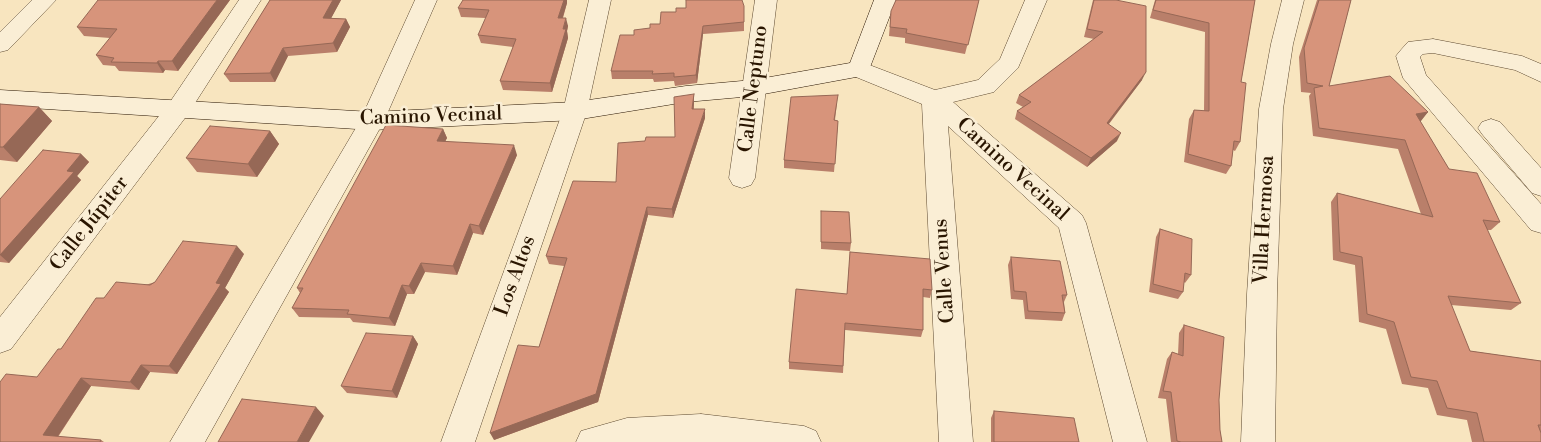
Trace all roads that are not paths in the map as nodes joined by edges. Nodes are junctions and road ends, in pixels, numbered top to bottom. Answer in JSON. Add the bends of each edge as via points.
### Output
{"nodes":[{"id":1,"x":45,"y":0,"type":"edge"},
{"id":2,"x":250,"y":0,"type":"edge"},
{"id":3,"x":426,"y":0,"type":"edge"},
{"id":4,"x":600,"y":0,"type":"edge"},
{"id":5,"x":766,"y":0,"type":"edge"},
{"id":6,"x":885,"y":0,"type":"edge"},
{"id":7,"x":1036,"y":0,"type":"edge"},
{"id":8,"x":1293,"y":0,"type":"edge"},
{"id":9,"x":0,"y":45,"type":"edge"},
{"id":10,"x":859,"y":69,"type":"junction"},
{"id":11,"x":1541,"y":74,"type":"edge"},
{"id":12,"x":753,"y":88,"type":"junction"},
{"id":13,"x":0,"y":98,"type":"edge"},
{"id":14,"x":934,"y":99,"type":"junction"},
{"id":15,"x":179,"y":108,"type":"junction"},
{"id":16,"x":575,"y":111,"type":"junction"},
{"id":17,"x":372,"y":121,"type":"junction"},
{"id":18,"x":1490,"y":128,"type":"dead end"},
{"id":19,"x":742,"y":178,"type":"dead end"},
{"id":20,"x":1541,"y":186,"type":"edge"},
{"id":21,"x":1541,"y":222,"type":"edge"},
{"id":22,"x":0,"y":340,"type":"edge"},
{"id":23,"x":187,"y":442,"type":"edge"},
{"id":24,"x":458,"y":442,"type":"edge"},
{"id":25,"x":593,"y":442,"type":"edge"},
{"id":26,"x":804,"y":442,"type":"edge"},
{"id":27,"x":956,"y":442,"type":"edge"},
{"id":28,"x":1130,"y":442,"type":"edge"},
{"id":29,"x":1258,"y":442,"type":"edge"}],
"edges":[{"from":1,"to":9,"type":"street"},
{"from":2,"to":15,"type":"street","name":"Calle Júpiter"},
{"from":3,"to":17,"type":"street"},
{"from":4,"to":16,"type":"street"},
{"from":5,"to":12,"type":"street","name":"Calle Neptuno"},
{"from":6,"to":10,"type":"street"},
{"from":7,"to":14,"type":"street","via":[[1010,63],[986,86]]},
{"from":8,"to":29,"type":"street","name":"Villa Hermosa","via":[[1271,109]]},
{"from":10,"to":12,"type":"street","name":"Camino Vecinal"},
{"from":10,"to":14,"type":"street","name":"Camino Vecinal"},
{"from":11,"to":21,"type":"street","via":[[1522,64],[1433,46],[1416,47],[1408,56],[1415,78]]},
{"from":12,"to":16,"type":"street","name":"Camino Vecinal","via":[[686,94]]},
{"from":12,"to":19,"type":"street","name":"Calle Neptuno"},
{"from":13,"to":15,"type":"street","name":"Camino Vecinal"},
{"from":14,"to":27,"type":"street","name":"Calle Venus"},
{"from":14,"to":28,"type":"street","name":"Camino Vecinal","via":[[1072,223]]},
{"from":15,"to":17,"type":"street","name":"Camino Vecinal"},
{"from":15,"to":22,"type":"street","name":"Calle Júpiter"},
{"from":16,"to":17,"type":"street","name":"Camino Vecinal"},
{"from":16,"to":24,"type":"street","name":"Los Altos"},
{"from":17,"to":23,"type":"street"},
{"from":18,"to":20,"type":"street"},
{"from":25,"to":26,"type":"street","via":[[627,433],[701,429]]}]}
